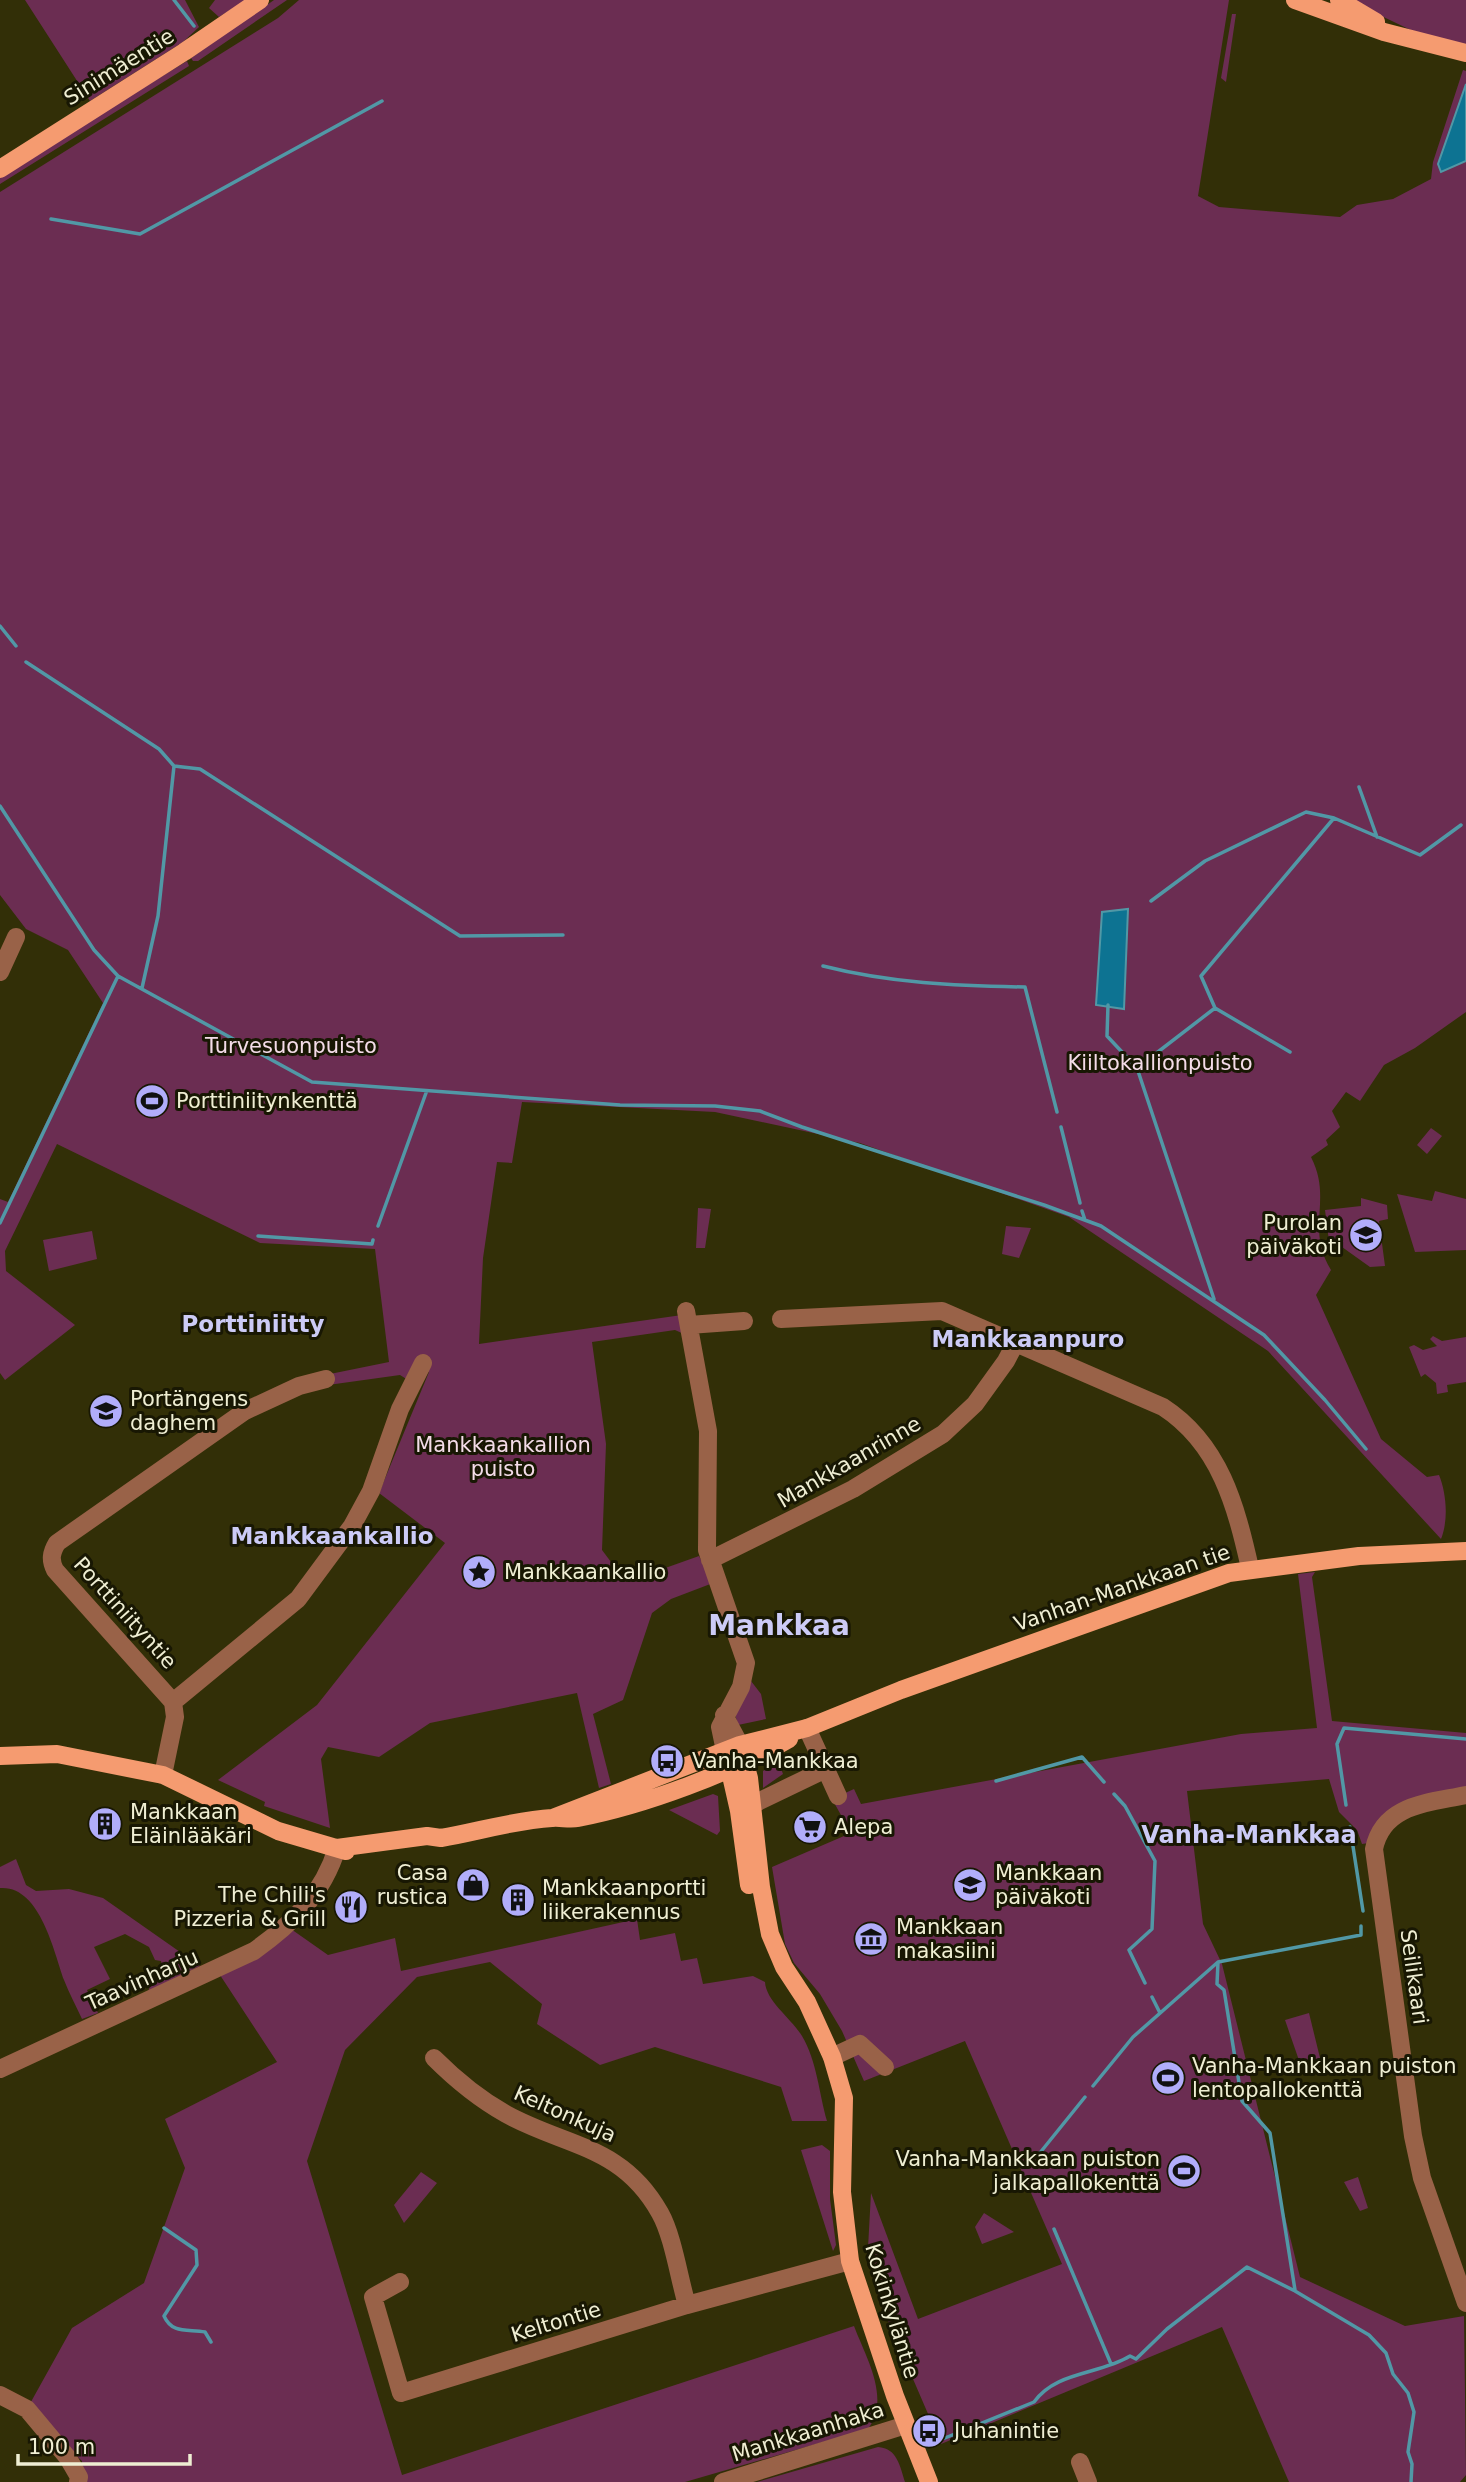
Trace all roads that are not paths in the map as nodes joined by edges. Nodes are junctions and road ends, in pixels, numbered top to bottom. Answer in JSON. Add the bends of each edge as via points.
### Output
{"nodes":[{"id":1,"x":260,"y":0,"type":"edge"},
{"id":2,"x":1295,"y":0,"type":"edge"},
{"id":3,"x":1339,"y":0,"type":"edge"},
{"id":4,"x":1411,"y":38,"type":"junction"},
{"id":5,"x":1466,"y":53,"type":"edge"},
{"id":6,"x":0,"y":169,"type":"edge"},
{"id":7,"x":16,"y":937,"type":"dead end"},
{"id":8,"x":0,"y":972,"type":"edge"},
{"id":9,"x":781,"y":1319,"type":"dead end"},
{"id":10,"x":744,"y":1321,"type":"dead end"},
{"id":11,"x":1014,"y":1344,"type":"junction"},
{"id":12,"x":423,"y":1363,"type":"dead end"},
{"id":13,"x":326,"y":1379,"type":"dead end"},
{"id":14,"x":1466,"y":1551,"type":"edge"},
{"id":15,"x":710,"y":1560,"type":"junction"},
{"id":16,"x":1250,"y":1568,"type":"junction"},
{"id":17,"x":173,"y":1702,"type":"junction"},
{"id":18,"x":807,"y":1728,"type":"junction"},
{"id":19,"x":0,"y":1756,"type":"edge"},
{"id":20,"x":735,"y":1756,"type":"junction"},
{"id":21,"x":826,"y":1769,"type":"junction"},
{"id":22,"x":163,"y":1775,"type":"junction"},
{"id":23,"x":1466,"y":1795,"type":"edge"},
{"id":24,"x":838,"y":1796,"type":"dead end"},
{"id":25,"x":745,"y":1808,"type":"junction"},
{"id":26,"x":337,"y":1848,"type":"junction"},
{"id":27,"x":831,"y":2057,"type":"junction"},
{"id":28,"x":434,"y":2058,"type":"dead end"},
{"id":29,"x":885,"y":2067,"type":"dead end"},
{"id":30,"x":0,"y":2069,"type":"edge"},
{"id":31,"x":850,"y":2261,"type":"junction"},
{"id":32,"x":400,"y":2282,"type":"dead end"},
{"id":33,"x":1466,"y":2303,"type":"edge"},
{"id":34,"x":687,"y":2305,"type":"junction"},
{"id":35,"x":0,"y":2395,"type":"edge"},
{"id":36,"x":906,"y":2424,"type":"junction"},
{"id":37,"x":1080,"y":2462,"type":"dead end"},
{"id":38,"x":78,"y":2482,"type":"edge"},
{"id":39,"x":723,"y":2482,"type":"edge"},
{"id":40,"x":929,"y":2482,"type":"edge"},
{"id":41,"x":1088,"y":2482,"type":"edge"}],
"edges":[{"from":1,"to":6,"type":"main road","name":"Sinimäentie"},
{"from":2,"to":4,"type":"main road"},
{"from":3,"to":4,"type":"main road"},
{"from":4,"to":5,"type":"main road"},
{"from":7,"to":8,"type":"street"},
{"from":9,"to":11,"type":"street","via":[[942,1311]]},
{"from":10,"to":15,"type":"street","via":[[687,1318],[708,1431],[705,1530]]},
{"from":11,"to":15,"type":"street","name":"Mankkaanrinne","via":[[975,1404],[943,1434],[853,1489]]},
{"from":11,"to":16,"type":"street","via":[[1163,1407],[1187,1426],[1213,1455],[1226,1484]]},
{"from":12,"to":17,"type":"street","via":[[352,1526],[298,1599]]},
{"from":13,"to":17,"type":"street","name":"Porttiniityntie","via":[[245,1411],[53,1550],[55,1570]]},
{"from":14,"to":16,"type":"main road","name":"Vanhan-Mankkaan tie"},
{"from":15,"to":20,"type":"street","via":[[746,1663],[741,1687],[720,1727]]},
{"from":16,"to":18,"type":"main road","name":"Vanhan-Mankkaan tie","via":[[1031,1643]]},
{"from":17,"to":22,"type":"street","name":"Porttiniityntie","via":[[175,1717]]},
{"from":18,"to":20,"type":"main road","name":"Vanhan-Mankkaan tie","via":[[766,1752]]},
{"from":18,"to":21,"type":"street"},
{"from":19,"to":22,"type":"main road","via":[[57,1754]]},
{"from":20,"to":25,"type":"main road","name":"Kokinkyläntie"},
{"from":20,"to":26,"type":"main road","name":"Vanhan-Mankkaan tie","via":[[554,1818],[441,1838]]},
{"from":21,"to":24,"type":"street"},
{"from":21,"to":25,"type":"street"},
{"from":22,"to":26,"type":"main road","via":[[278,1831]]},
{"from":23,"to":33,"type":"street","name":"Seilikaari","via":[[1396,1812],[1382,1825],[1374,1849],[1413,2136],[1422,2178]]},
{"from":25,"to":27,"type":"main road","name":"Kokinkyläntie","via":[[754,1915],[765,1953],[777,1980],[816,2026]]},
{"from":26,"to":30,"type":"street","name":"Taavinharju","via":[[316,1894],[286,1928],[254,1951]]},
{"from":27,"to":29,"type":"street","via":[[860,2045]]},
{"from":27,"to":31,"type":"main road","name":"Kokinkyläntie","via":[[845,2111],[842,2192]]},
{"from":28,"to":34,"type":"street","name":"Keltonkuja","via":[[496,2108],[585,2145],[630,2174],[661,2214]]},
{"from":31,"to":34,"type":"street","name":"Keltontie"},
{"from":31,"to":36,"type":"main road","name":"Kokinkyläntie"},
{"from":32,"to":34,"type":"street","name":"Keltontie","via":[[373,2297],[401,2393]]},
{"from":35,"to":38,"type":"street","via":[[27,2409],[68,2458]]},
{"from":36,"to":39,"type":"street","name":"Mankkaanhaka"},
{"from":36,"to":40,"type":"main road","name":"Kokinkyläntie"},
{"from":37,"to":41,"type":"street"}]}
